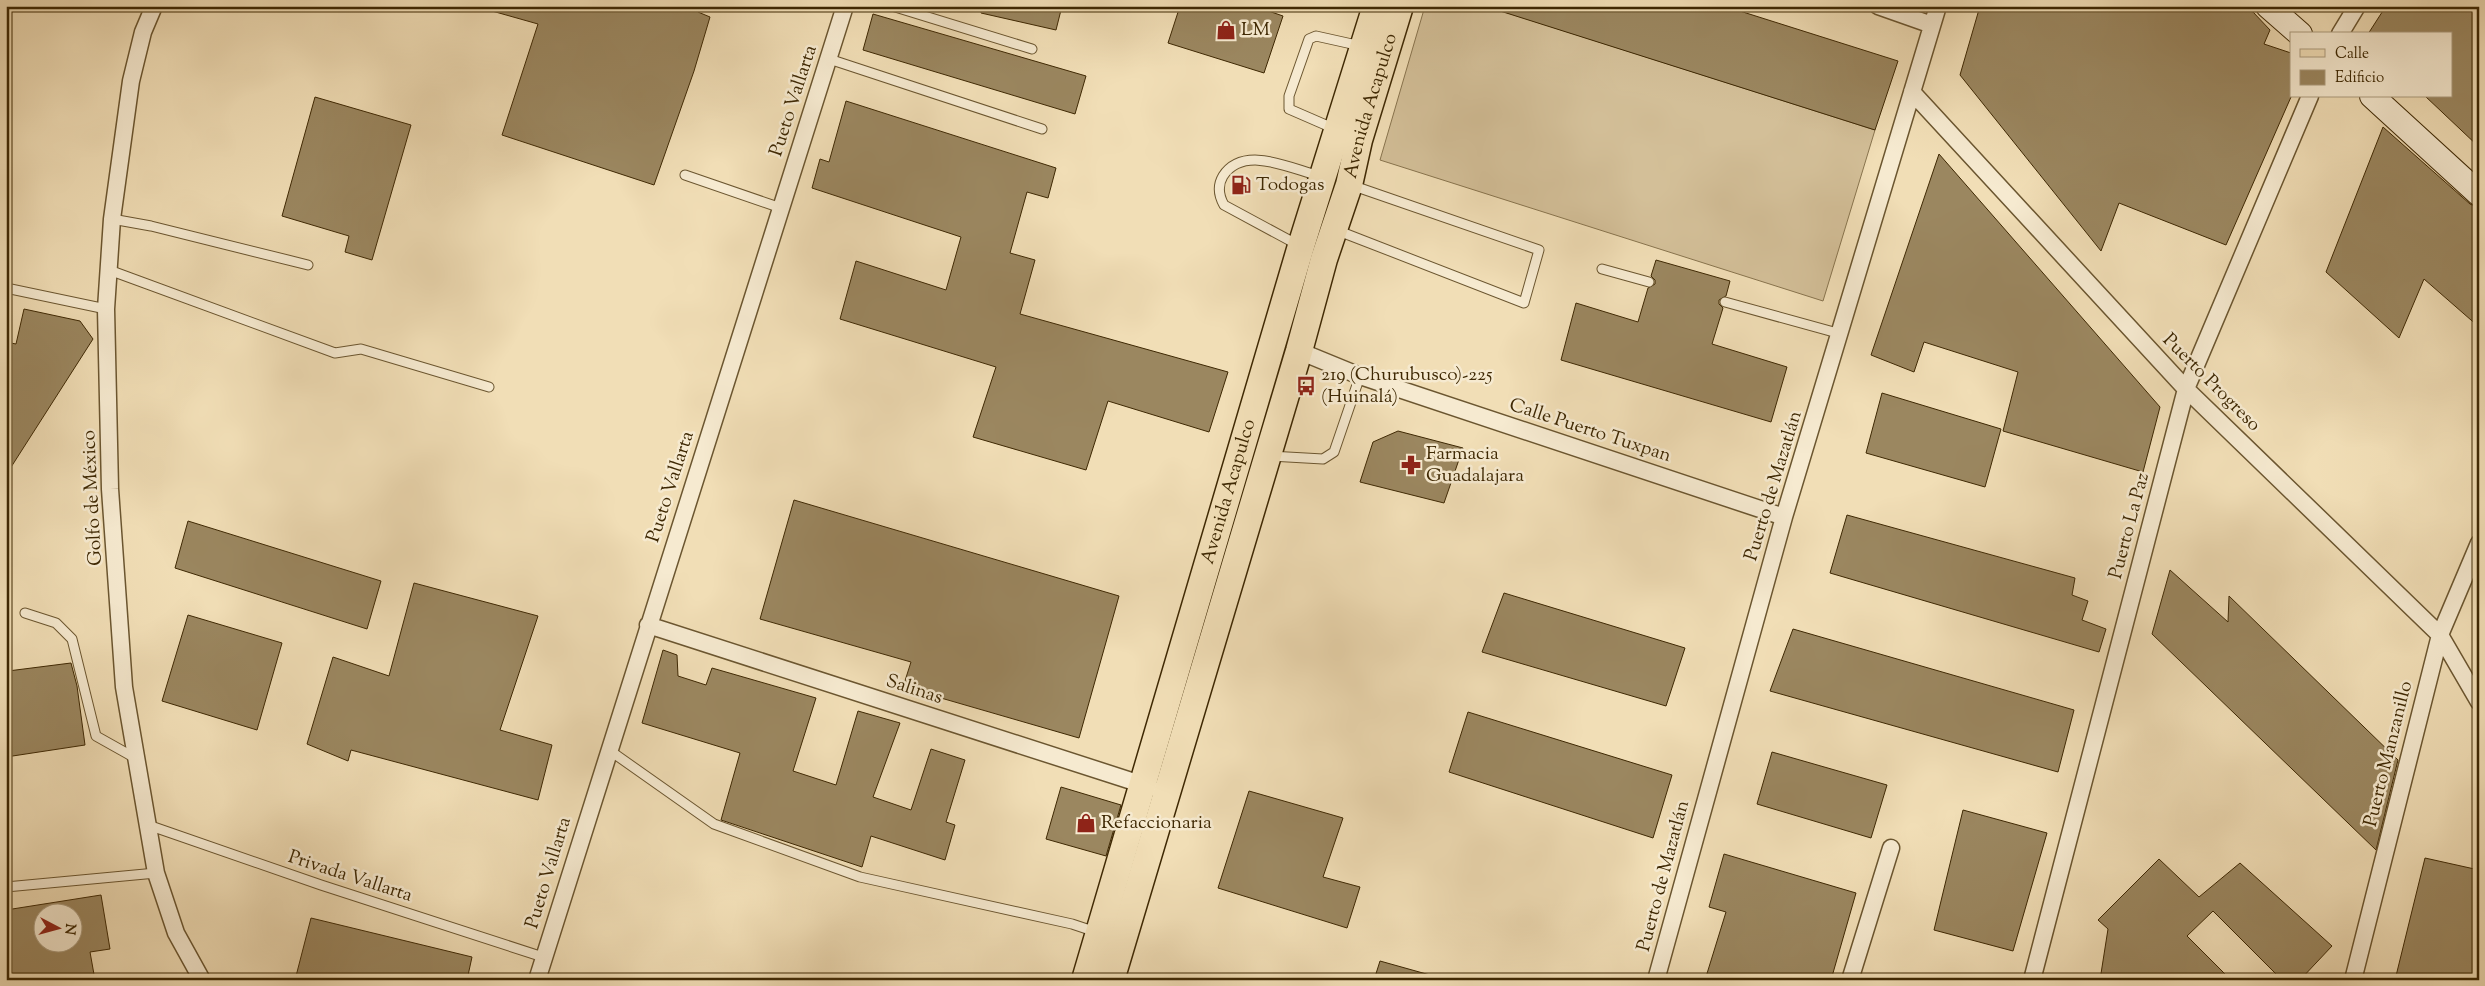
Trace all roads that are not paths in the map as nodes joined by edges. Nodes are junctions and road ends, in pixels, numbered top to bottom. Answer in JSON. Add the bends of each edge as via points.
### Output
{"nodes":[{"id":1,"x":154,"y":6,"type":"edge"},
{"id":2,"x":845,"y":6,"type":"edge"},
{"id":3,"x":892,"y":6,"type":"edge"},
{"id":4,"x":1376,"y":6,"type":"edge"},
{"id":5,"x":1400,"y":6,"type":"edge"},
{"id":6,"x":1878,"y":6,"type":"edge"},
{"id":7,"x":1938,"y":6,"type":"edge"},
{"id":8,"x":2268,"y":6,"type":"edge"},
{"id":9,"x":2357,"y":6,"type":"edge"},
{"id":10,"x":1932,"y":25,"type":"junction"},
{"id":11,"x":2298,"y":32,"type":"edge"},
{"id":12,"x":2341,"y":32,"type":"edge"},
{"id":13,"x":1032,"y":49,"type":"dead end"},
{"id":14,"x":1375,"y":49,"type":"junction"},
{"id":15,"x":829,"y":59,"type":"junction"},
{"id":16,"x":1912,"y":92,"type":"junction"},
{"id":17,"x":2309,"y":98,"type":"edge"},
{"id":18,"x":2374,"y":98,"type":"edge"},
{"id":19,"x":1042,"y":129,"type":"dead end"},
{"id":20,"x":1348,"y":136,"type":"junction"},
{"id":21,"x":685,"y":175,"type":"dead end"},
{"id":22,"x":1336,"y":181,"type":"junction"},
{"id":23,"x":2479,"y":194,"type":"edge"},
{"id":24,"x":781,"y":208,"type":"junction"},
{"id":25,"x":112,"y":219,"type":"junction"},
{"id":26,"x":1334,"y":230,"type":"junction"},
{"id":27,"x":1313,"y":253,"type":"junction"},
{"id":28,"x":308,"y":264,"type":"dead end"},
{"id":29,"x":1602,"y":269,"type":"dead end"},
{"id":30,"x":109,"y":270,"type":"junction"},
{"id":31,"x":1649,"y":282,"type":"dead end"},
{"id":32,"x":6,"y":288,"type":"edge"},
{"id":33,"x":1725,"y":302,"type":"dead end"},
{"id":34,"x":106,"y":309,"type":"junction"},
{"id":35,"x":1841,"y":334,"type":"junction"},
{"id":36,"x":1299,"y":351,"type":"junction"},
{"id":37,"x":1360,"y":376,"type":"junction"},
{"id":38,"x":488,"y":387,"type":"dead end"},
{"id":39,"x":2186,"y":389,"type":"junction"},
{"id":40,"x":1266,"y":456,"type":"junction"},
{"id":41,"x":1784,"y":517,"type":"junction"},
{"id":42,"x":2479,"y":543,"type":"edge"},
{"id":43,"x":25,"y":613,"type":"dead end"},
{"id":44,"x":648,"y":624,"type":"junction"},
{"id":45,"x":2440,"y":635,"type":"junction"},
{"id":46,"x":2479,"y":702,"type":"edge"},
{"id":47,"x":609,"y":750,"type":"junction"},
{"id":48,"x":137,"y":759,"type":"junction"},
{"id":49,"x":1155,"y":789,"type":"junction"},
{"id":50,"x":148,"y":825,"type":"junction"},
{"id":51,"x":1891,"y":848,"type":"dead end"},
{"id":52,"x":156,"y":873,"type":"junction"},
{"id":53,"x":6,"y":887,"type":"edge"},
{"id":54,"x":1110,"y":937,"type":"junction"},
{"id":55,"x":544,"y":957,"type":"junction"},
{"id":56,"x":202,"y":980,"type":"edge"},
{"id":57,"x":537,"y":980,"type":"edge"},
{"id":58,"x":1086,"y":980,"type":"edge"},
{"id":59,"x":1111,"y":980,"type":"edge"},
{"id":60,"x":1656,"y":980,"type":"edge"},
{"id":61,"x":1850,"y":980,"type":"edge"},
{"id":62,"x":2032,"y":980,"type":"edge"},
{"id":63,"x":2353,"y":980,"type":"edge"}],
"edges":[{"from":1,"to":25,"type":"street","name":"Golfo de México","via":[[143,32],[131,81]]},
{"from":2,"to":15,"type":"street","name":"Pueto Vallarta"},
{"from":3,"to":13,"type":"lane"},
{"from":4,"to":14,"type":"main road","name":"Avenida Acapulco"},
{"from":5,"to":14,"type":"main road","name":"Avenida Acapulco"},
{"from":6,"to":10,"type":"street"},
{"from":7,"to":10,"type":"street","name":"Puerto de Mazatlán"},
{"from":8,"to":11,"type":"street"},
{"from":9,"to":12,"type":"street"},
{"from":10,"to":16,"type":"street","name":"Puerto de Mazatlán"},
{"from":14,"to":20,"type":"main road","name":"Avenida Acapulco"},
{"from":14,"to":20,"type":"lane","via":[[1316,36],[1309,39],[1289,96],[1289,109]]},
{"from":15,"to":19,"type":"lane"},
{"from":15,"to":24,"type":"street","name":"Pueto Vallarta"},
{"from":16,"to":35,"type":"street","name":"Puerto de Mazatlán"},
{"from":16,"to":39,"type":"street","name":"Puerto Progreso"},
{"from":17,"to":39,"type":"street","name":"Puerto La Paz"},
{"from":18,"to":23,"type":"street"},
{"from":20,"to":22,"type":"main road","name":"Avenida Acapulco"},
{"from":21,"to":24,"type":"lane"},
{"from":22,"to":26,"type":"main road","name":"Avenida Acapulco"},
{"from":22,"to":26,"type":"lane","via":[[1539,250],[1524,303]]},
{"from":22,"to":27,"type":"main road","name":"Avenida Acapulco"},
{"from":22,"to":27,"type":"lane","via":[[1260,160],[1243,160],[1233,165],[1222,178],[1218,195],[1224,205]]},
{"from":24,"to":44,"type":"street","name":"Pueto Vallarta"},
{"from":25,"to":28,"type":"lane"},
{"from":25,"to":30,"type":"street","name":"Golfo de México"},
{"from":26,"to":27,"type":"main road","name":"Avenida Acapulco"},
{"from":27,"to":36,"type":"main road","name":"Avenida Acapulco"},
{"from":27,"to":49,"type":"main road","name":"Avenida Acapulco"},
{"from":29,"to":31,"type":"lane"},
{"from":30,"to":34,"type":"street","name":"Golfo de México"},
{"from":30,"to":38,"type":"lane","via":[[335,353],[361,349]]},
{"from":32,"to":34,"type":"lane"},
{"from":33,"to":35,"type":"lane"},
{"from":34,"to":48,"type":"street","name":"Golfo de México","via":[[110,488],[124,687]]},
{"from":35,"to":41,"type":"street","name":"Puerto de Mazatlán"},
{"from":36,"to":37,"type":"street","name":"Calle Puerto Tuxpan"},
{"from":36,"to":40,"type":"main road","name":"Avenida Acapulco"},
{"from":37,"to":40,"type":"lane","via":[[1334,452],[1323,459]]},
{"from":37,"to":41,"type":"street","name":"Calle Puerto Tuxpan"},
{"from":39,"to":45,"type":"street","name":"Puerto Progreso"},
{"from":39,"to":62,"type":"street","name":"Puerto La Paz"},
{"from":40,"to":49,"type":"main road","name":"Avenida Acapulco"},
{"from":41,"to":60,"type":"street","name":"Puerto de Mazatlán"},
{"from":42,"to":45,"type":"street","name":"Puerto Manzanillo"},
{"from":43,"to":48,"type":"lane","via":[[56,623],[72,639],[96,736]]},
{"from":44,"to":47,"type":"street","name":"Pueto Vallarta"},
{"from":44,"to":49,"type":"street","name":"Salinas"},
{"from":45,"to":46,"type":"street","name":"Puerto Progreso"},
{"from":45,"to":63,"type":"street","name":"Puerto Manzanillo"},
{"from":47,"to":54,"type":"lane","via":[[714,824],[860,877],[1072,924]]},
{"from":47,"to":55,"type":"street","name":"Pueto Vallarta"},
{"from":48,"to":50,"type":"street","name":"Golfo de México"},
{"from":49,"to":54,"type":"main road","name":"Avenida Acapulco"},
{"from":50,"to":52,"type":"street","name":"Golfo de México"},
{"from":50,"to":55,"type":"lane","name":"Privada Vallarta"},
{"from":51,"to":61,"type":"street"},
{"from":52,"to":53,"type":"lane"},
{"from":52,"to":56,"type":"street","name":"Golfo de México","via":[[176,933]]},
{"from":54,"to":58,"type":"main road","name":"Avenida Acapulco"},
{"from":54,"to":59,"type":"main road","name":"Avenida Acapulco"},
{"from":55,"to":57,"type":"street","name":"Pueto Vallarta"}]}
